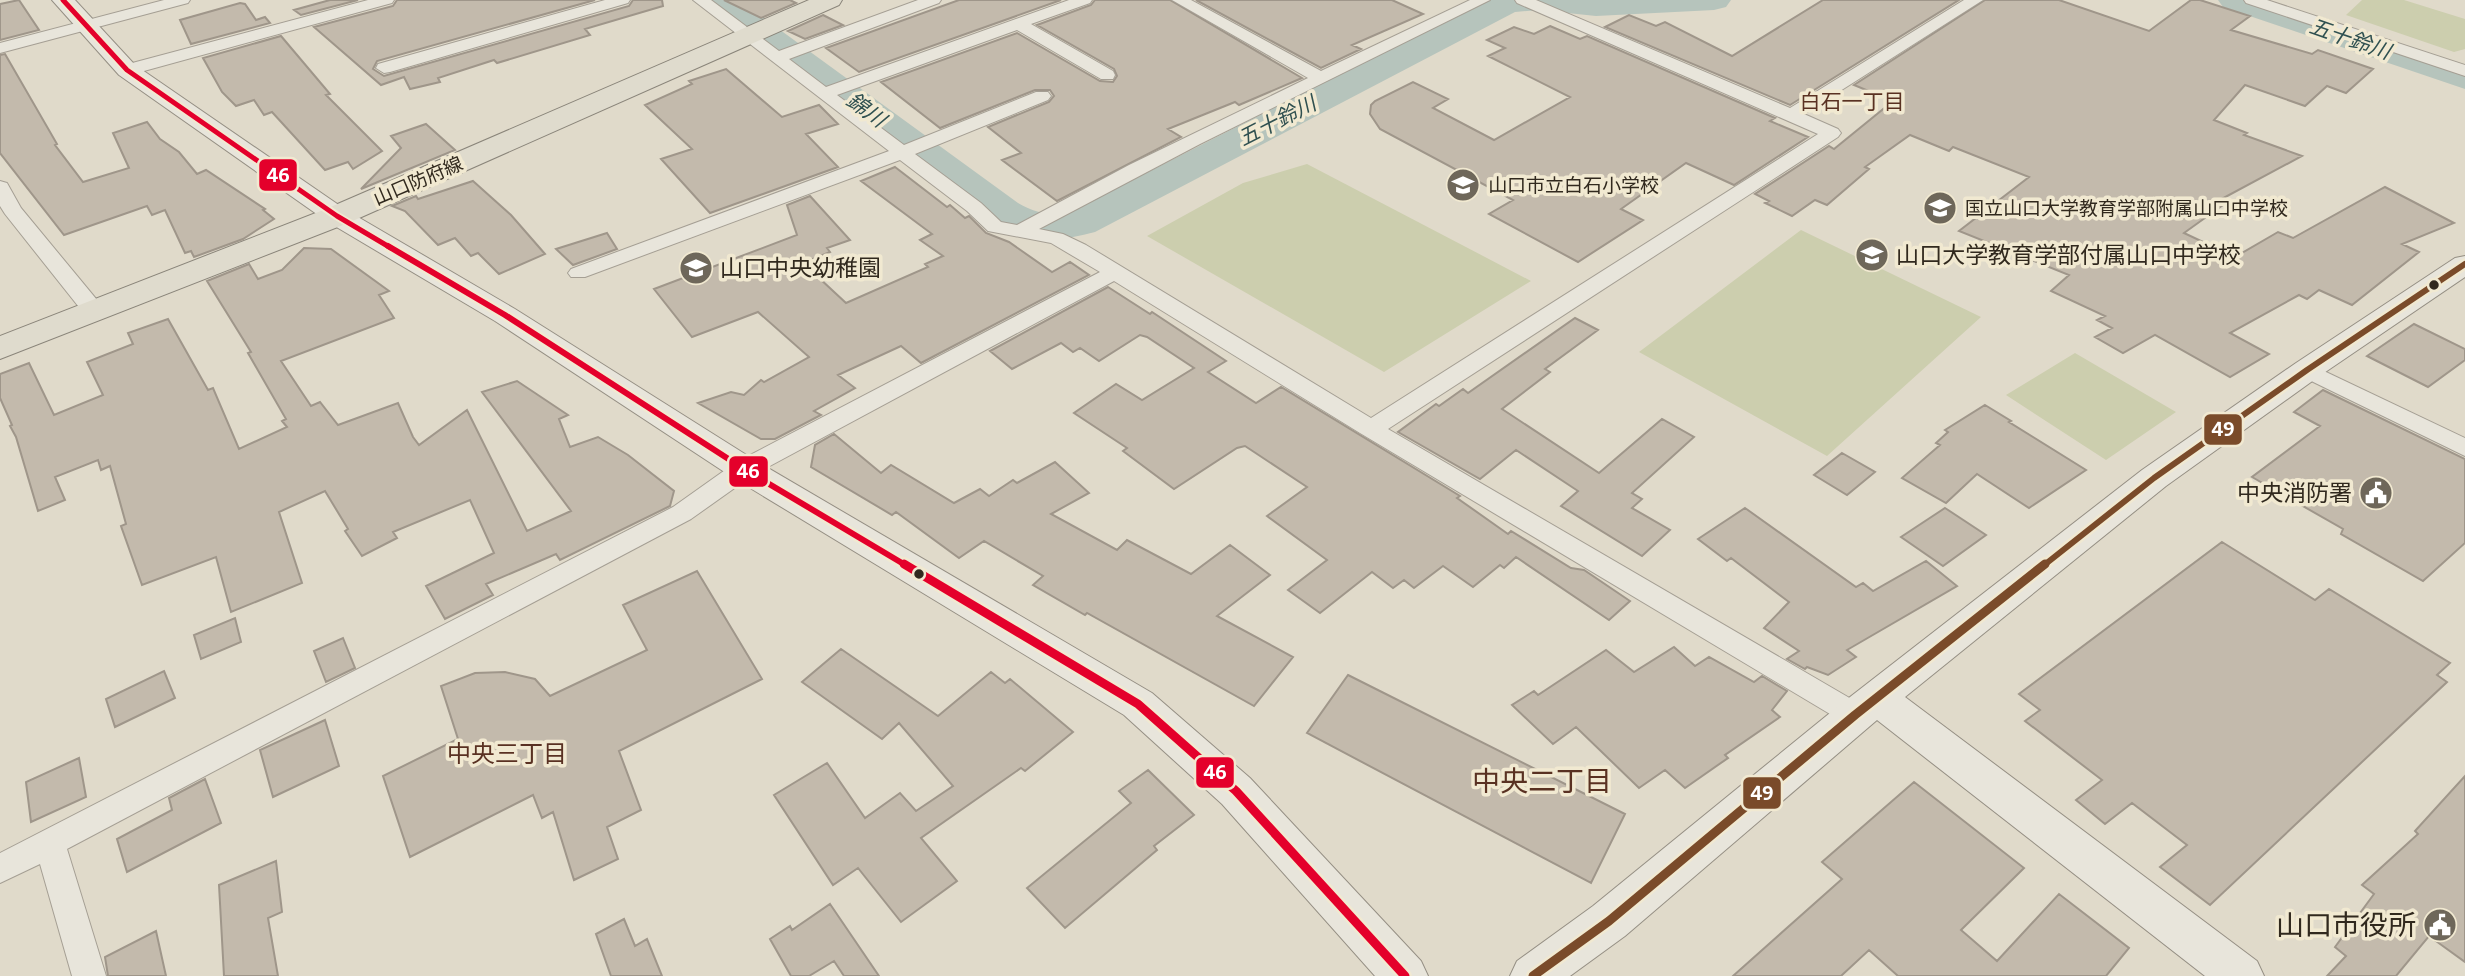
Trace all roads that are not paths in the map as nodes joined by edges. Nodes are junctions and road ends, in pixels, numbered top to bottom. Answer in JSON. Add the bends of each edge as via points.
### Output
{"nodes":[{"id":1,"x":63,"y":0,"type":"edge"},
{"id":2,"x":182,"y":0,"type":"edge"},
{"id":3,"x":386,"y":0,"type":"edge"},
{"id":4,"x":622,"y":0,"type":"edge"},
{"id":5,"x":701,"y":0,"type":"edge"},
{"id":6,"x":830,"y":0,"type":"edge"},
{"id":7,"x":933,"y":0,"type":"edge"},
{"id":8,"x":1084,"y":0,"type":"edge"},
{"id":9,"x":1180,"y":0,"type":"edge"},
{"id":10,"x":1482,"y":0,"type":"edge"},
{"id":11,"x":1523,"y":0,"type":"edge"},
{"id":12,"x":1975,"y":0,"type":"edge"},
{"id":13,"x":2252,"y":0,"type":"edge"},
{"id":14,"x":1019,"y":24,"type":"junction"},
{"id":15,"x":85,"y":27,"type":"junction"},
{"id":16,"x":758,"y":32,"type":"junction"},
{"id":17,"x":0,"y":48,"type":"edge"},
{"id":18,"x":778,"y":57,"type":"junction"},
{"id":19,"x":384,"y":68,"type":"dead end"},
{"id":20,"x":127,"y":69,"type":"junction"},
{"id":21,"x":2465,"y":71,"type":"edge"},
{"id":22,"x":1107,"y":75,"type":"dead end"},
{"id":23,"x":1322,"y":79,"type":"junction"},
{"id":24,"x":825,"y":93,"type":"junction"},
{"id":25,"x":1042,"y":96,"type":"dead end"},
{"id":26,"x":1791,"y":115,"type":"junction"},
{"id":27,"x":903,"y":152,"type":"junction"},
{"id":28,"x":0,"y":187,"type":"edge"},
{"id":29,"x":6,"y":212,"type":"edge"},
{"id":30,"x":337,"y":216,"type":"junction"},
{"id":31,"x":1023,"y":230,"type":"junction"},
{"id":32,"x":2465,"y":264,"type":"edge"},
{"id":33,"x":1115,"y":272,"type":"junction"},
{"id":34,"x":578,"y":273,"type":"dead end"},
{"id":35,"x":94,"y":311,"type":"junction"},
{"id":36,"x":0,"y":348,"type":"edge"},
{"id":37,"x":2307,"y":370,"type":"junction"},
{"id":38,"x":1371,"y":429,"type":"junction"},
{"id":39,"x":2465,"y":448,"type":"edge"},
{"id":40,"x":744,"y":469,"type":"junction"},
{"id":41,"x":1866,"y":707,"type":"junction"},
{"id":42,"x":50,"y":843,"type":"junction"},
{"id":43,"x":0,"y":869,"type":"edge"},
{"id":44,"x":89,"y":976,"type":"edge"},
{"id":45,"x":1405,"y":976,"type":"edge"},
{"id":46,"x":1533,"y":976,"type":"edge"},
{"id":47,"x":2241,"y":976,"type":"edge"}],
"edges":[{"from":1,"to":15,"type":"main road"},
{"from":2,"to":15,"type":"street"},
{"from":3,"to":20,"type":"street"},
{"from":4,"to":19,"type":"street"},
{"from":5,"to":16,"type":"street"},
{"from":6,"to":16,"type":"main road","name":"山口防府線"},
{"from":7,"to":18,"type":"street"},
{"from":8,"to":14,"type":"street"},
{"from":9,"to":23,"type":"street"},
{"from":10,"to":23,"type":"street"},
{"from":11,"to":26,"type":"street"},
{"from":12,"to":26,"type":"street"},
{"from":13,"to":21,"type":"street"},
{"from":14,"to":22,"type":"street"},
{"from":14,"to":24,"type":"street"},
{"from":15,"to":17,"type":"street"},
{"from":15,"to":20,"type":"main road"},
{"from":16,"to":18,"type":"street"},
{"from":16,"to":30,"type":"main road","name":"山口防府線"},
{"from":18,"to":24,"type":"street"},
{"from":20,"to":30,"type":"main road"},
{"from":23,"to":31,"type":"street","via":[[1192,139]]},
{"from":24,"to":27,"type":"street"},
{"from":25,"to":27,"type":"street"},
{"from":26,"to":38,"type":"street","via":[[1832,133]]},
{"from":27,"to":31,"type":"street","via":[[996,227]]},
{"from":27,"to":34,"type":"street"},
{"from":28,"to":29,"type":"street"},
{"from":29,"to":35,"type":"street"},
{"from":30,"to":35,"type":"main road","name":"山口防府線"},
{"from":30,"to":40,"type":"main road","via":[[505,315]]},
{"from":31,"to":33,"type":"street","via":[[1056,238]]},
{"from":32,"to":37,"type":"main road"},
{"from":33,"to":38,"type":"street"},
{"from":33,"to":40,"type":"street"},
{"from":35,"to":36,"type":"main road","name":"山口防府線"},
{"from":37,"to":39,"type":"street"},
{"from":37,"to":41,"type":"main road","via":[[2154,478]]},
{"from":38,"to":41,"type":"street","via":[[1658,596]]},
{"from":40,"to":42,"type":"street","via":[[682,513]]},
{"from":40,"to":45,"type":"main road","via":[[1138,704],[1236,791]]},
{"from":41,"to":46,"type":"main road","via":[[1609,921]]},
{"from":41,"to":47,"type":"main road"},
{"from":42,"to":43,"type":"street"},
{"from":42,"to":44,"type":"street"}]}
